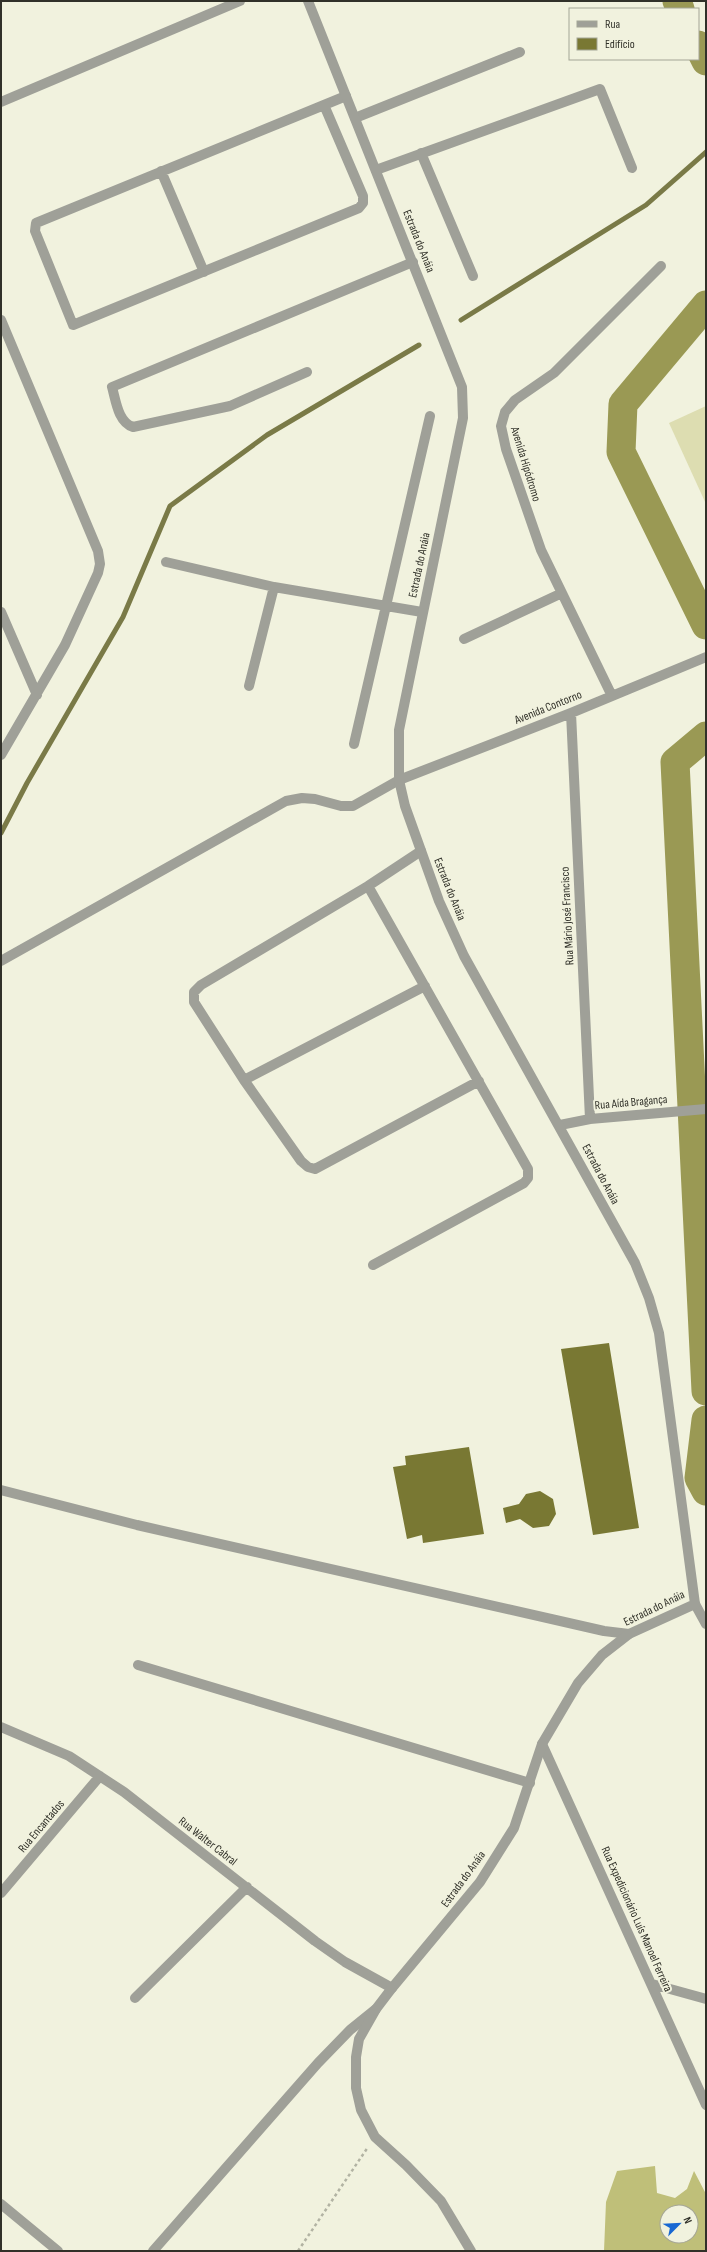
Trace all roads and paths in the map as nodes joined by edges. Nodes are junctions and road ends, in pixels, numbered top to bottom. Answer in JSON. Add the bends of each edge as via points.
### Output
{"nodes":[{"id":1,"x":240,"y":1,"type":"edge"},
{"id":2,"x":308,"y":1,"type":"edge"},
{"id":3,"x":520,"y":52,"type":"dead end"},
{"id":4,"x":346,"y":96,"type":"junction"},
{"id":5,"x":1,"y":102,"type":"edge"},
{"id":6,"x":324,"y":104,"type":"junction"},
{"id":7,"x":355,"y":118,"type":"junction"},
{"id":8,"x":421,"y":153,"type":"junction"},
{"id":9,"x":632,"y":168,"type":"dead end"},
{"id":10,"x":376,"y":170,"type":"junction"},
{"id":11,"x":162,"y":171,"type":"junction"},
{"id":12,"x":413,"y":262,"type":"junction"},
{"id":13,"x":661,"y":266,"type":"dead end"},
{"id":14,"x":204,"y":272,"type":"junction"},
{"id":15,"x":473,"y":276,"type":"dead end"},
{"id":16,"x":1,"y":320,"type":"edge"},
{"id":17,"x":307,"y":372,"type":"dead end"},
{"id":18,"x":430,"y":416,"type":"dead end"},
{"id":19,"x":166,"y":562,"type":"dead end"},
{"id":20,"x":274,"y":587,"type":"junction"},
{"id":21,"x":562,"y":593,"type":"junction"},
{"id":22,"x":386,"y":607,"type":"junction"},
{"id":23,"x":1,"y":612,"type":"edge"},
{"id":24,"x":422,"y":612,"type":"junction"},
{"id":25,"x":464,"y":639,"type":"dead end"},
{"id":26,"x":706,"y":657,"type":"edge"},
{"id":27,"x":248,"y":686,"type":"dead end"},
{"id":28,"x":37,"y":695,"type":"junction"},
{"id":29,"x":612,"y":696,"type":"junction"},
{"id":30,"x":571,"y":713,"type":"junction"},
{"id":31,"x":354,"y":744,"type":"dead end"},
{"id":32,"x":1,"y":755,"type":"edge"},
{"id":33,"x":399,"y":780,"type":"junction"},
{"id":34,"x":421,"y":851,"type":"junction"},
{"id":35,"x":368,"y":886,"type":"junction"},
{"id":36,"x":1,"y":961,"type":"edge"},
{"id":37,"x":425,"y":986,"type":"junction"},
{"id":38,"x":244,"y":1080,"type":"junction"},
{"id":39,"x":478,"y":1081,"type":"junction"},
{"id":40,"x":706,"y":1109,"type":"edge"},
{"id":41,"x":590,"y":1119,"type":"junction"},
{"id":42,"x":560,"y":1125,"type":"junction"},
{"id":43,"x":373,"y":1265,"type":"dead end"},
{"id":44,"x":1,"y":1490,"type":"edge"},
{"id":45,"x":695,"y":1604,"type":"junction"},
{"id":46,"x":706,"y":1624,"type":"edge"},
{"id":47,"x":629,"y":1634,"type":"junction"},
{"id":48,"x":138,"y":1666,"type":"dead end"},
{"id":49,"x":1,"y":1727,"type":"edge"},
{"id":50,"x":542,"y":1744,"type":"junction"},
{"id":51,"x":100,"y":1776,"type":"junction"},
{"id":52,"x":530,"y":1783,"type":"junction"},
{"id":53,"x":247,"y":1887,"type":"junction"},
{"id":54,"x":1,"y":1893,"type":"edge"},
{"id":55,"x":652,"y":1984,"type":"junction"},
{"id":56,"x":392,"y":1988,"type":"junction"},
{"id":57,"x":135,"y":1998,"type":"dead end"},
{"id":58,"x":706,"y":1999,"type":"edge"},
{"id":59,"x":376,"y":2009,"type":"junction"},
{"id":60,"x":706,"y":2105,"type":"edge"},
{"id":61,"x":375,"y":2137,"type":"junction"},
{"id":62,"x":1,"y":2204,"type":"edge"},
{"id":63,"x":58,"y":2251,"type":"edge"},
{"id":64,"x":153,"y":2251,"type":"edge"},
{"id":65,"x":298,"y":2251,"type":"edge"},
{"id":66,"x":471,"y":2251,"type":"edge"}],
"edges":[{"from":1,"to":5,"type":"street"},
{"from":2,"to":4,"type":"street","name":"Estrada do Anáia"},
{"from":3,"to":7,"type":"street"},
{"from":4,"to":6,"type":"street"},
{"from":4,"to":7,"type":"street","name":"Estrada do Anáia"},
{"from":6,"to":11,"type":"street"},
{"from":6,"to":14,"type":"street","via":[[363,196],[363,203],[359,208]]},
{"from":7,"to":10,"type":"street","name":"Estrada do Anáia"},
{"from":8,"to":9,"type":"street","via":[[600,89]]},
{"from":8,"to":10,"type":"street"},
{"from":8,"to":15,"type":"street"},
{"from":10,"to":12,"type":"street","name":"Estrada do Anáia"},
{"from":11,"to":14,"type":"street"},
{"from":11,"to":14,"type":"street","via":[[35,224],[35,231],[73,325]]},
{"from":12,"to":17,"type":"street","via":[[112,387],[122,418],[126,425],[133,427],[230,406]]},
{"from":12,"to":24,"type":"street","name":"Estrada do Anáia","via":[[462,386],[463,400],[463,418]]},
{"from":13,"to":21,"type":"street","name":"Avenida Hipódromo","via":[[554,374],[516,400],[505,412],[501,426],[506,449],[541,550]]},
{"from":16,"to":28,"type":"street","via":[[98,551],[100,564],[65,645]]},
{"from":18,"to":22,"type":"street"},
{"from":19,"to":20,"type":"street"},
{"from":20,"to":22,"type":"street"},
{"from":20,"to":27,"type":"street"},
{"from":21,"to":25,"type":"street"},
{"from":21,"to":29,"type":"street","name":"Avenida Hipódromo"},
{"from":22,"to":24,"type":"street"},
{"from":22,"to":31,"type":"street"},
{"from":23,"to":28,"type":"street"},
{"from":24,"to":33,"type":"street","name":"Estrada do Anáia","via":[[399,730]]},
{"from":26,"to":29,"type":"street","name":"Avenida Contorno"},
{"from":28,"to":32,"type":"street"},
{"from":29,"to":30,"type":"street","name":"Avenida Contorno"},
{"from":30,"to":33,"type":"street","name":"Avenida Contorno"},
{"from":30,"to":41,"type":"street","name":"Rua Mário José Francisco"},
{"from":33,"to":34,"type":"street","name":"Estrada do Anáia"},
{"from":33,"to":36,"type":"street","name":"Avenida Contorno","via":[[353,806],[309,799],[286,801]]},
{"from":34,"to":35,"type":"street"},
{"from":34,"to":42,"type":"street","name":"Estrada do Anáia","via":[[439,901],[464,956]]},
{"from":35,"to":37,"type":"street"},
{"from":35,"to":38,"type":"street","via":[[201,985],[194,992],[194,1002]]},
{"from":37,"to":38,"type":"street"},
{"from":37,"to":39,"type":"street"},
{"from":38,"to":39,"type":"street","via":[[301,1161],[315,1169]]},
{"from":39,"to":43,"type":"street","via":[[528,1169],[528,1178],[524,1183]]},
{"from":40,"to":41,"type":"street","name":"Rua Aída Bragança"},
{"from":41,"to":42,"type":"street","name":"Rua Aída Bragança"},
{"from":42,"to":45,"type":"street","name":"Estrada do Anáia","via":[[635,1263],[659,1333]]},
{"from":44,"to":47,"type":"street","via":[[137,1525],[604,1631]]},
{"from":45,"to":46,"type":"street"},
{"from":45,"to":47,"type":"street","name":"Estrada do Anáia"},
{"from":47,"to":50,"type":"street","name":"Estrada do Anáia","via":[[602,1655],[578,1683]]},
{"from":48,"to":52,"type":"street"},
{"from":49,"to":51,"type":"street","name":"Rua Walter Cabral","via":[[69,1756]]},
{"from":50,"to":52,"type":"street","name":"Estrada do Anáia"},
{"from":50,"to":55,"type":"street","name":"Rua Expedicionário Luís Manoel Ferreira"},
{"from":51,"to":53,"type":"street","name":"Rua Walter Cabral"},
{"from":51,"to":54,"type":"street","name":"Rua Encantados"},
{"from":52,"to":56,"type":"street","name":"Estrada do Anáia","via":[[514,1828],[480,1882]]},
{"from":53,"to":56,"type":"street","name":"Rua Walter Cabral","via":[[345,1962]]},
{"from":53,"to":57,"type":"street"},
{"from":55,"to":58,"type":"street"},
{"from":55,"to":60,"type":"street","name":"Rua Expedicionário Luís Manoel Ferreira"},
{"from":56,"to":59,"type":"street","name":"Estrada do Anáia"},
{"from":59,"to":61,"type":"street","name":"Estrada do Anáia","via":[[359,2039],[356,2057],[356,2088],[361,2110]]},
{"from":59,"to":64,"type":"street","via":[[350,2030],[318,2063]]},
{"from":61,"to":65,"type":"path"},
{"from":61,"to":66,"type":"street","name":"Estrada do Anáia","via":[[441,2201]]},
{"from":62,"to":63,"type":"street"}]}
